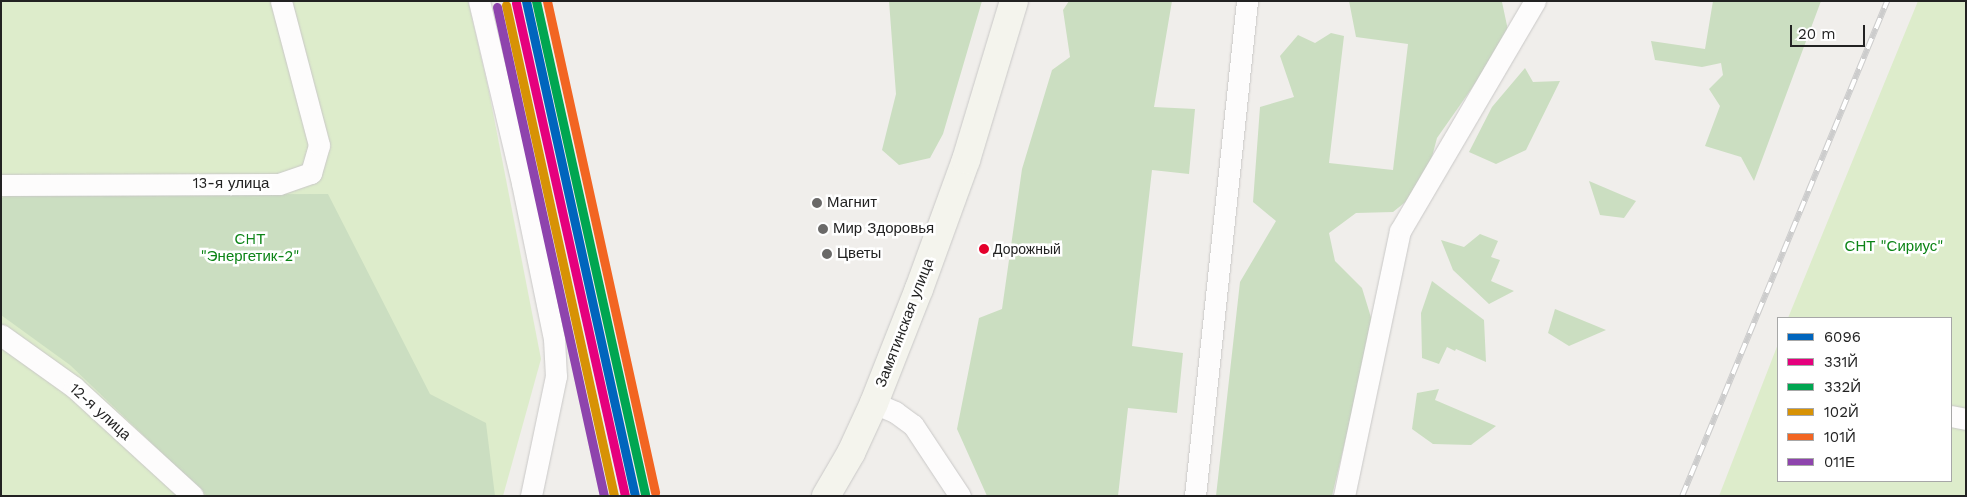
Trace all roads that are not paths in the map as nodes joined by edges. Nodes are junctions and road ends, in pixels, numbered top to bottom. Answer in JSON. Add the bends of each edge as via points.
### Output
{"nodes":[{"id":1,"x":281,"y":1,"type":"edge"},
{"id":2,"x":478,"y":1,"type":"edge"},
{"id":3,"x":1014,"y":1,"type":"edge"},
{"id":4,"x":1247,"y":1,"type":"edge"},
{"id":5,"x":1536,"y":1,"type":"edge"},
{"id":6,"x":1,"y":185,"type":"edge"},
{"id":7,"x":1,"y":335,"type":"edge"},
{"id":8,"x":874,"y":403,"type":"junction"},
{"id":9,"x":1952,"y":416,"type":"edge"},
{"id":10,"x":1966,"y":419,"type":"edge"},
{"id":11,"x":193,"y":496,"type":"edge"},
{"id":12,"x":531,"y":496,"type":"edge"},
{"id":13,"x":826,"y":496,"type":"edge"},
{"id":14,"x":960,"y":496,"type":"edge"},
{"id":15,"x":1195,"y":496,"type":"edge"},
{"id":16,"x":1344,"y":496,"type":"edge"}],
"edges":[{"from":1,"to":6,"type":"street","name":"13-я улица","via":[[319,145],[311,173],[279,184]]},
{"from":2,"to":12,"type":"street","via":[[522,183],[554,338],[556,376]]},
{"from":3,"to":8,"type":"street","name":"Замятинская улица","via":[[966,160]]},
{"from":4,"to":15,"type":"street"},
{"from":5,"to":16,"type":"street","via":[[1400,231]]},
{"from":7,"to":11,"type":"street","name":"12-я улица","via":[[74,387]]},
{"from":8,"to":13,"type":"street","name":"Замятинская улица"},
{"from":8,"to":14,"type":"street","via":[[913,425]]},
{"from":9,"to":10,"type":"street"}]}
